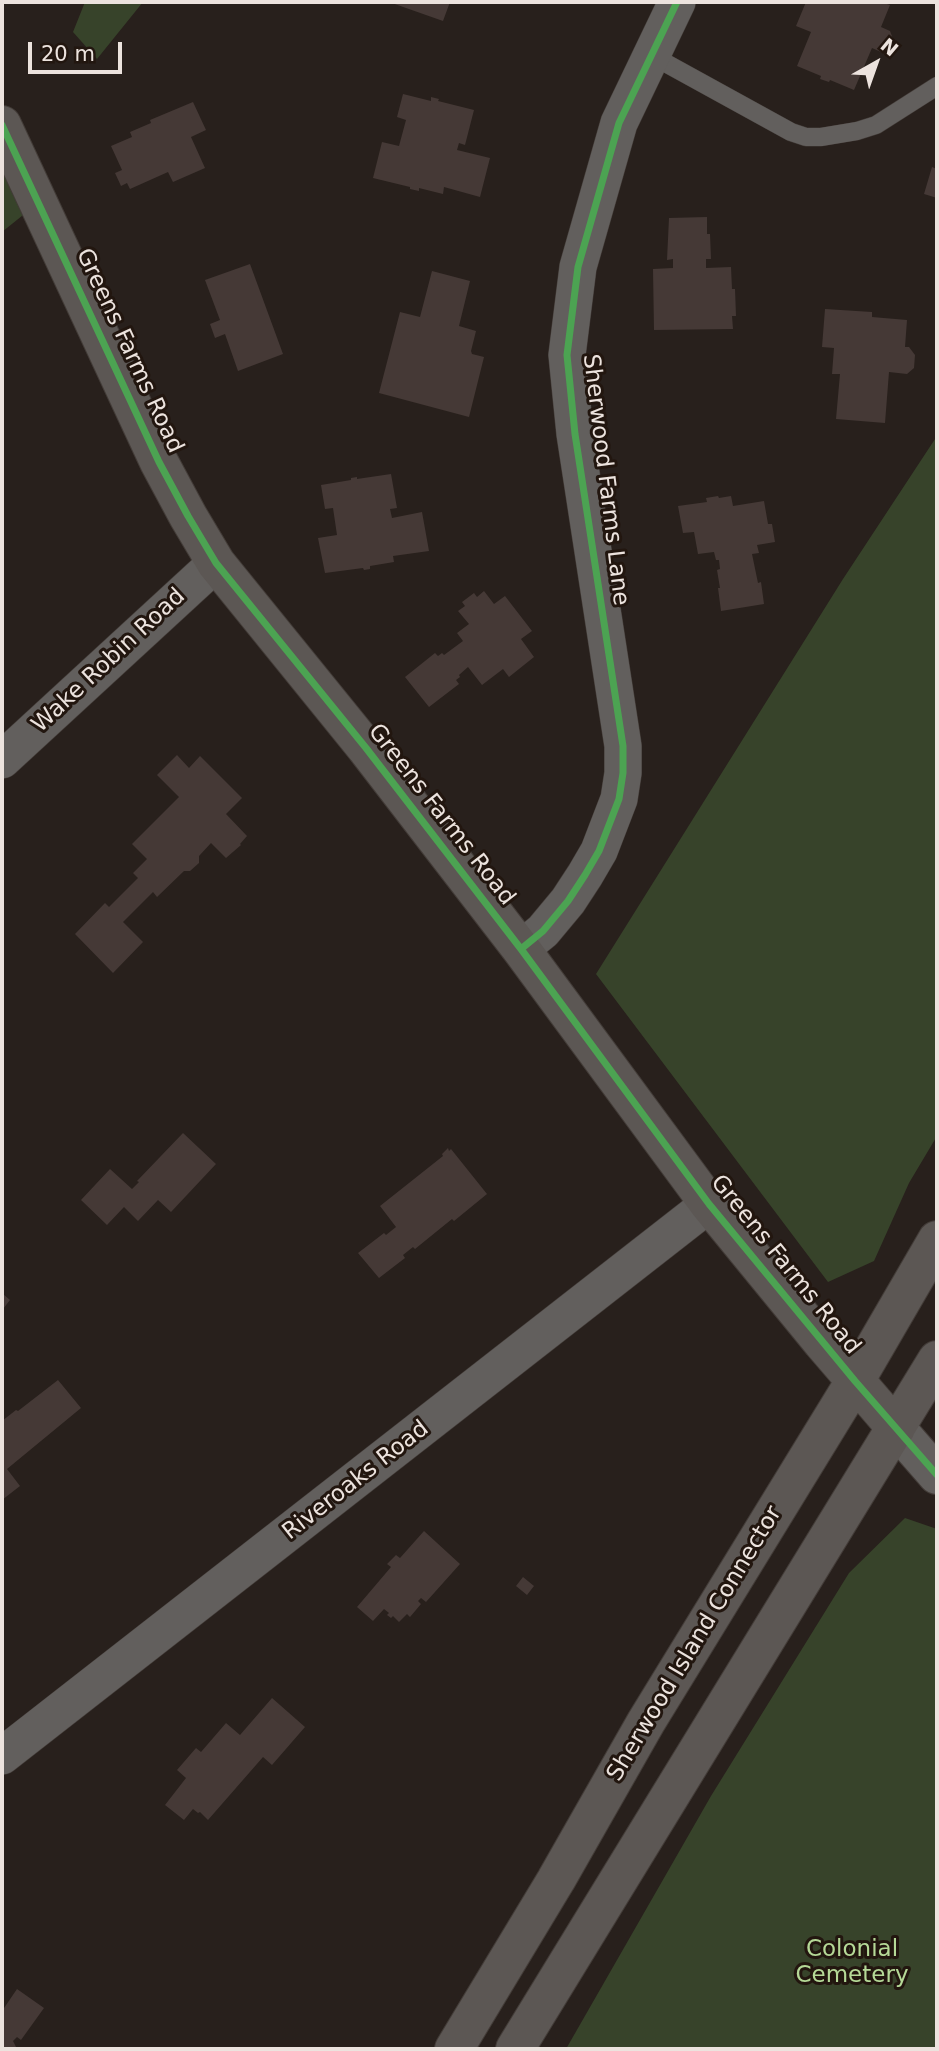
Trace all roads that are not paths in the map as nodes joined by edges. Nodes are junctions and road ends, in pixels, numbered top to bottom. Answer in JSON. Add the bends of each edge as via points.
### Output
{"nodes":[{"id":1,"x":677,"y":2,"type":"edge"},
{"id":2,"x":651,"y":55,"type":"junction"},
{"id":3,"x":937,"y":86,"type":"edge"},
{"id":4,"x":2,"y":125,"type":"edge"},
{"id":5,"x":216,"y":563,"type":"junction"},
{"id":6,"x":2,"y":760,"type":"edge"},
{"id":7,"x":521,"y":949,"type":"junction"},
{"id":8,"x":709,"y":1204,"type":"junction"},
{"id":9,"x":937,"y":1240,"type":"edge"},
{"id":10,"x":937,"y":1360,"type":"edge"},
{"id":11,"x":855,"y":1381,"type":"junction"},
{"id":12,"x":896,"y":1428,"type":"junction"},
{"id":13,"x":937,"y":1475,"type":"edge"},
{"id":14,"x":2,"y":1756,"type":"edge"},
{"id":15,"x":454,"y":2049,"type":"edge"},
{"id":16,"x":515,"y":2049,"type":"edge"}],
"edges":[{"from":1,"to":2,"type":"street","name":"Sherwood Farms Lane"},
{"from":2,"to":3,"type":"lane","via":[[806,136],[876,125]]},
{"from":2,"to":7,"type":"street","name":"Sherwood Farms Lane","via":[[619,123],[578,267],[567,355],[623,746],[623,773],[619,799],[600,851],[544,931]]},
{"from":4,"to":5,"type":"main road","name":"Greens Farms Road","via":[[159,462]]},
{"from":5,"to":6,"type":"street","name":"Wake Robin Road"},
{"from":5,"to":7,"type":"main road","name":"Greens Farms Road"},
{"from":7,"to":8,"type":"main road","name":"Greens Farms Road"},
{"from":8,"to":11,"type":"main road","name":"Greens Farms Road"},
{"from":8,"to":14,"type":"street","name":"Riveroaks Road"},
{"from":9,"to":11,"type":"main road","name":"Sherwood Island Connector"},
{"from":10,"to":12,"type":"main road"},
{"from":11,"to":12,"type":"main road","name":"Greens Farms Road"},
{"from":11,"to":15,"type":"main road","name":"Sherwood Island Connector","via":[[646,1722]]},
{"from":12,"to":13,"type":"street","name":"Greens Farms Road"},
{"from":12,"to":16,"type":"main road"}]}
